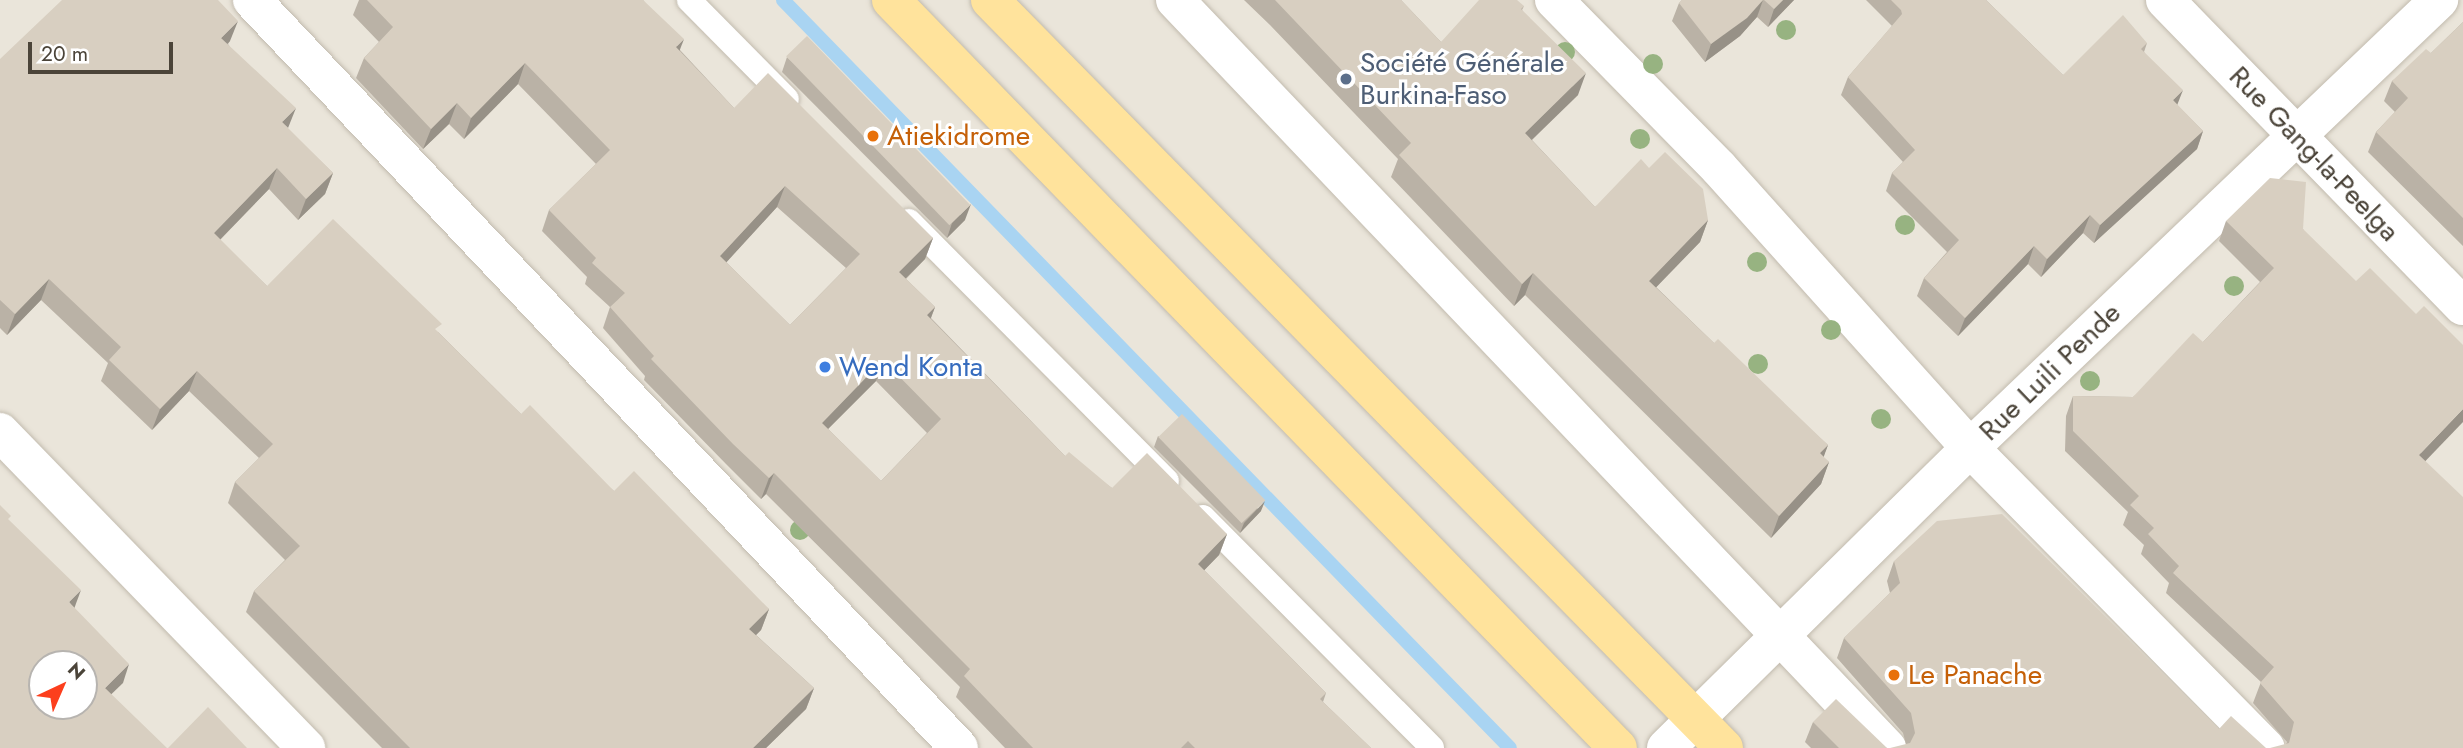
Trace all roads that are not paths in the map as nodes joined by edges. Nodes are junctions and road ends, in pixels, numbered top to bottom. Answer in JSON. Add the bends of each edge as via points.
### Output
{"nodes":[{"id":1,"x":252,"y":0,"type":"edge"},
{"id":2,"x":689,"y":0,"type":"edge"},
{"id":3,"x":891,"y":0,"type":"edge"},
{"id":4,"x":990,"y":0,"type":"edge"},
{"id":5,"x":1175,"y":0,"type":"edge"},
{"id":6,"x":1554,"y":0,"type":"edge"},
{"id":7,"x":2165,"y":0,"type":"edge"},
{"id":8,"x":2439,"y":0,"type":"edge"},
{"id":9,"x":807,"y":118,"type":"edge"},
{"id":10,"x":2296,"y":137,"type":"junction"},
{"id":11,"x":895,"y":207,"type":"edge"},
{"id":12,"x":2463,"y":306,"type":"edge"},
{"id":13,"x":0,"y":432,"type":"edge"},
{"id":14,"x":1970,"y":448,"type":"junction"},
{"id":15,"x":1779,"y":638,"type":"junction"},
{"id":16,"x":1696,"y":719,"type":"junction"},
{"id":17,"x":306,"y":748,"type":"edge"},
{"id":18,"x":959,"y":748,"type":"edge"},
{"id":19,"x":1432,"y":748,"type":"edge"},
{"id":20,"x":1618,"y":748,"type":"edge"},
{"id":21,"x":1666,"y":748,"type":"edge"},
{"id":22,"x":1724,"y":748,"type":"edge"},
{"id":23,"x":1886,"y":748,"type":"edge"},
{"id":24,"x":2266,"y":748,"type":"edge"}],
"edges":[{"from":1,"to":18,"type":"street"},
{"from":2,"to":9,"type":"lane"},
{"from":3,"to":20,"type":"main road"},
{"from":4,"to":16,"type":"main road"},
{"from":5,"to":15,"type":"street"},
{"from":6,"to":14,"type":"street","via":[[1719,168]]},
{"from":7,"to":10,"type":"street","name":"Rue Gang-la-Peelga"},
{"from":8,"to":10,"type":"street","name":"Rue Luili Pende"},
{"from":10,"to":12,"type":"street","name":"Rue Gang-la-Peelga"},
{"from":10,"to":14,"type":"street","name":"Rue Luili Pende"},
{"from":11,"to":19,"type":"lane"},
{"from":13,"to":17,"type":"street"},
{"from":14,"to":15,"type":"street","name":"Rue Luili Pende"},
{"from":14,"to":24,"type":"street"},
{"from":15,"to":16,"type":"street","name":"Rue Luili Pende"},
{"from":15,"to":23,"type":"street"},
{"from":16,"to":21,"type":"street","name":"Rue Luili Pende"},
{"from":16,"to":22,"type":"main road"}]}
